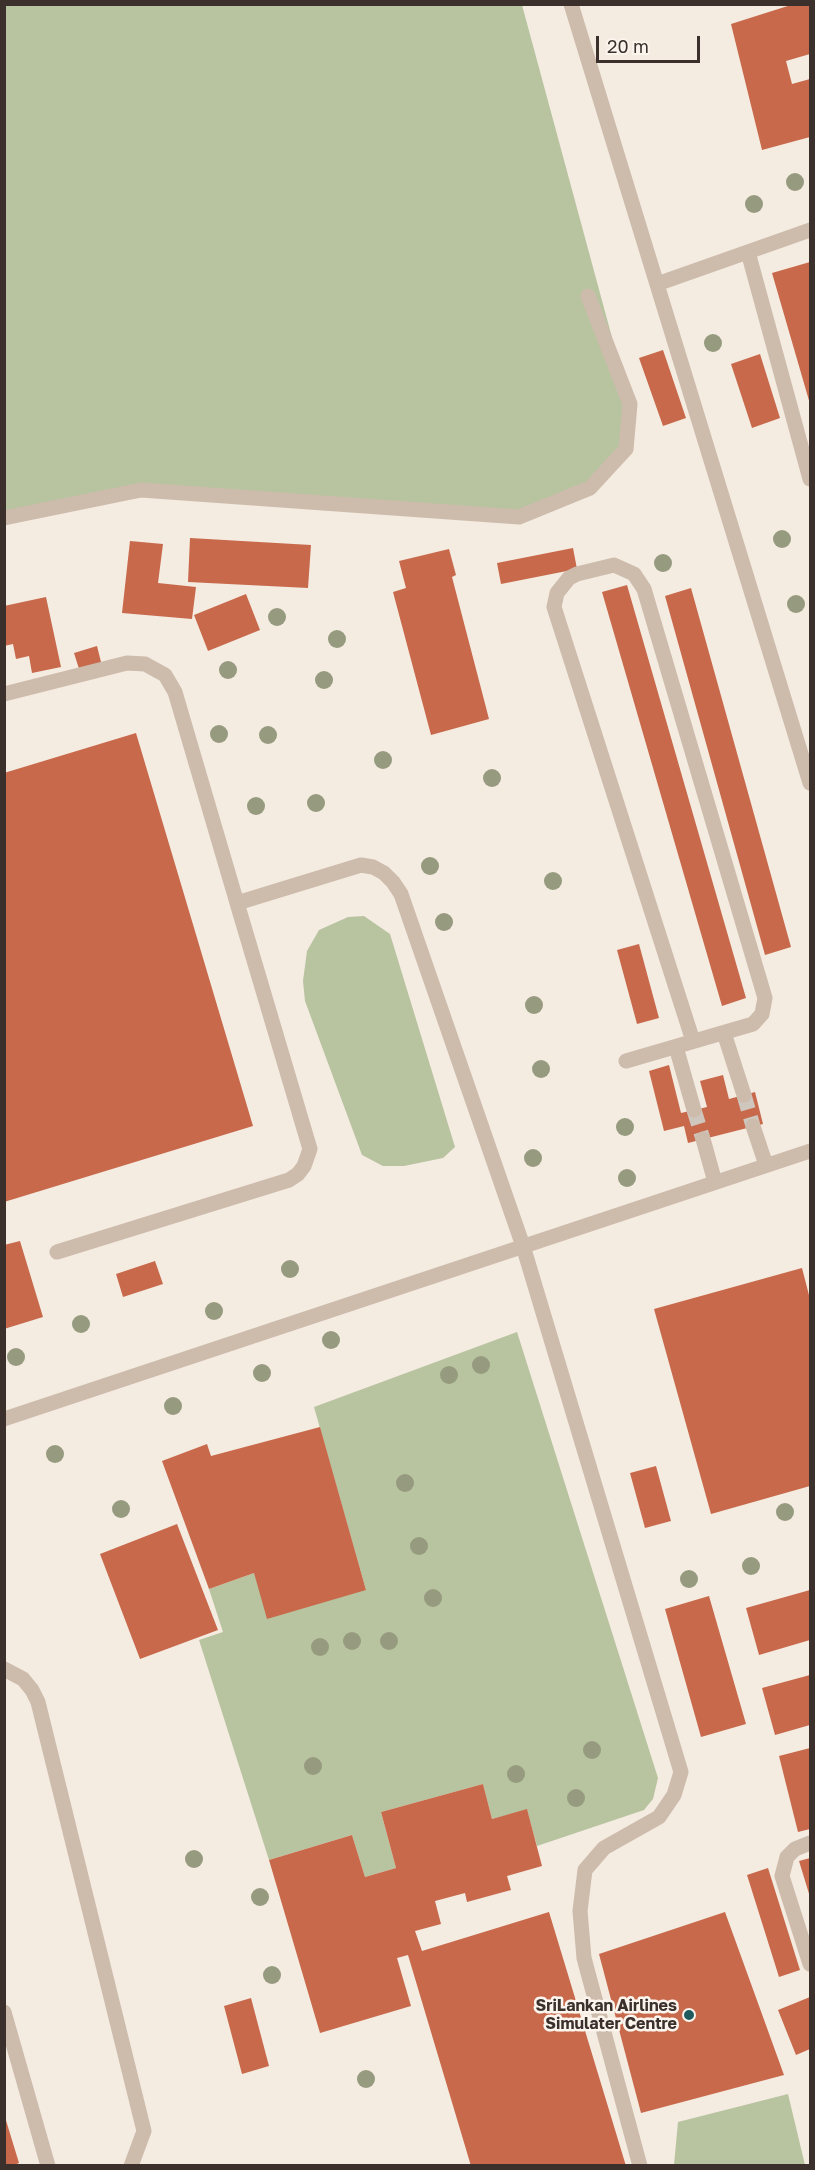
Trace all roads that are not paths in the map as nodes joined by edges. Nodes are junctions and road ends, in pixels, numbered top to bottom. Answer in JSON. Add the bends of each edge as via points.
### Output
{"nodes":[{"id":1,"x":571,"y":4,"type":"edge"},
{"id":2,"x":810,"y":230,"type":"edge"},
{"id":3,"x":748,"y":252,"type":"junction"},
{"id":4,"x":657,"y":284,"type":"junction"},
{"id":5,"x":588,"y":296,"type":"dead end"},
{"id":6,"x":810,"y":479,"type":"edge"},
{"id":7,"x":4,"y":518,"type":"edge"},
{"id":8,"x":4,"y":694,"type":"edge"},
{"id":9,"x":810,"y":783,"type":"edge"},
{"id":10,"x":237,"y":903,"type":"junction"},
{"id":11,"x":724,"y":1033,"type":"junction"},
{"id":12,"x":693,"y":1041,"type":"junction"},
{"id":13,"x":676,"y":1047,"type":"junction"},
{"id":14,"x":626,"y":1061,"type":"dead end"},
{"id":15,"x":744,"y":1095,"type":"tunnel mouth"},
{"id":16,"x":694,"y":1110,"type":"tunnel mouth"},
{"id":17,"x":753,"y":1126,"type":"tunnel mouth"},
{"id":18,"x":703,"y":1139,"type":"tunnel mouth"},
{"id":19,"x":810,"y":1151,"type":"edge"},
{"id":20,"x":766,"y":1165,"type":"junction"},
{"id":21,"x":716,"y":1182,"type":"junction"},
{"id":22,"x":523,"y":1246,"type":"junction"},
{"id":23,"x":57,"y":1252,"type":"dead end"},
{"id":24,"x":4,"y":1419,"type":"edge"},
{"id":25,"x":4,"y":1669,"type":"edge"},
{"id":26,"x":810,"y":1843,"type":"edge"},
{"id":27,"x":810,"y":1964,"type":"edge"},
{"id":28,"x":4,"y":2012,"type":"edge"},
{"id":29,"x":48,"y":2166,"type":"edge"},
{"id":30,"x":131,"y":2166,"type":"edge"},
{"id":31,"x":640,"y":2166,"type":"edge"}],
"edges":[{"from":1,"to":4,"type":"lane"},
{"from":2,"to":3,"type":"lane"},
{"from":3,"to":4,"type":"lane"},
{"from":3,"to":6,"type":"lane"},
{"from":4,"to":9,"type":"lane"},
{"from":5,"to":7,"type":"lane","via":[[630,404],[626,449],[590,488],[519,517],[141,490]]},
{"from":8,"to":10,"type":"lane","via":[[127,663],[145,664],[165,675],[175,692]]},
{"from":10,"to":22,"type":"lane","via":[[361,865],[373,867],[393,882],[401,894]]},
{"from":10,"to":23,"type":"lane","via":[[310,1149],[304,1166],[289,1180]]},
{"from":11,"to":12,"type":"lane"},
{"from":11,"to":12,"type":"lane","via":[[759,1020],[765,998],[644,589],[634,574],[614,565],[577,574],[563,584],[554,608]]},
{"from":11,"to":15,"type":"lane"},
{"from":12,"to":13,"type":"lane"},
{"from":13,"to":14,"type":"lane"},
{"from":13,"to":16,"type":"lane"},
{"from":17,"to":20,"type":"lane"},
{"from":18,"to":21,"type":"lane"},
{"from":19,"to":20,"type":"lane"},
{"from":20,"to":21,"type":"lane"},
{"from":21,"to":22,"type":"lane"},
{"from":22,"to":24,"type":"lane"},
{"from":22,"to":31,"type":"lane","via":[[681,1772],[674,1795],[659,1816],[604,1848],[585,1870],[580,1911],[584,1958]]},
{"from":25,"to":30,"type":"lane","via":[[23,1679],[38,1702],[144,2131]]},
{"from":26,"to":27,"type":"lane","via":[[787,1857],[782,1876]]},
{"from":28,"to":29,"type":"lane"}]}
